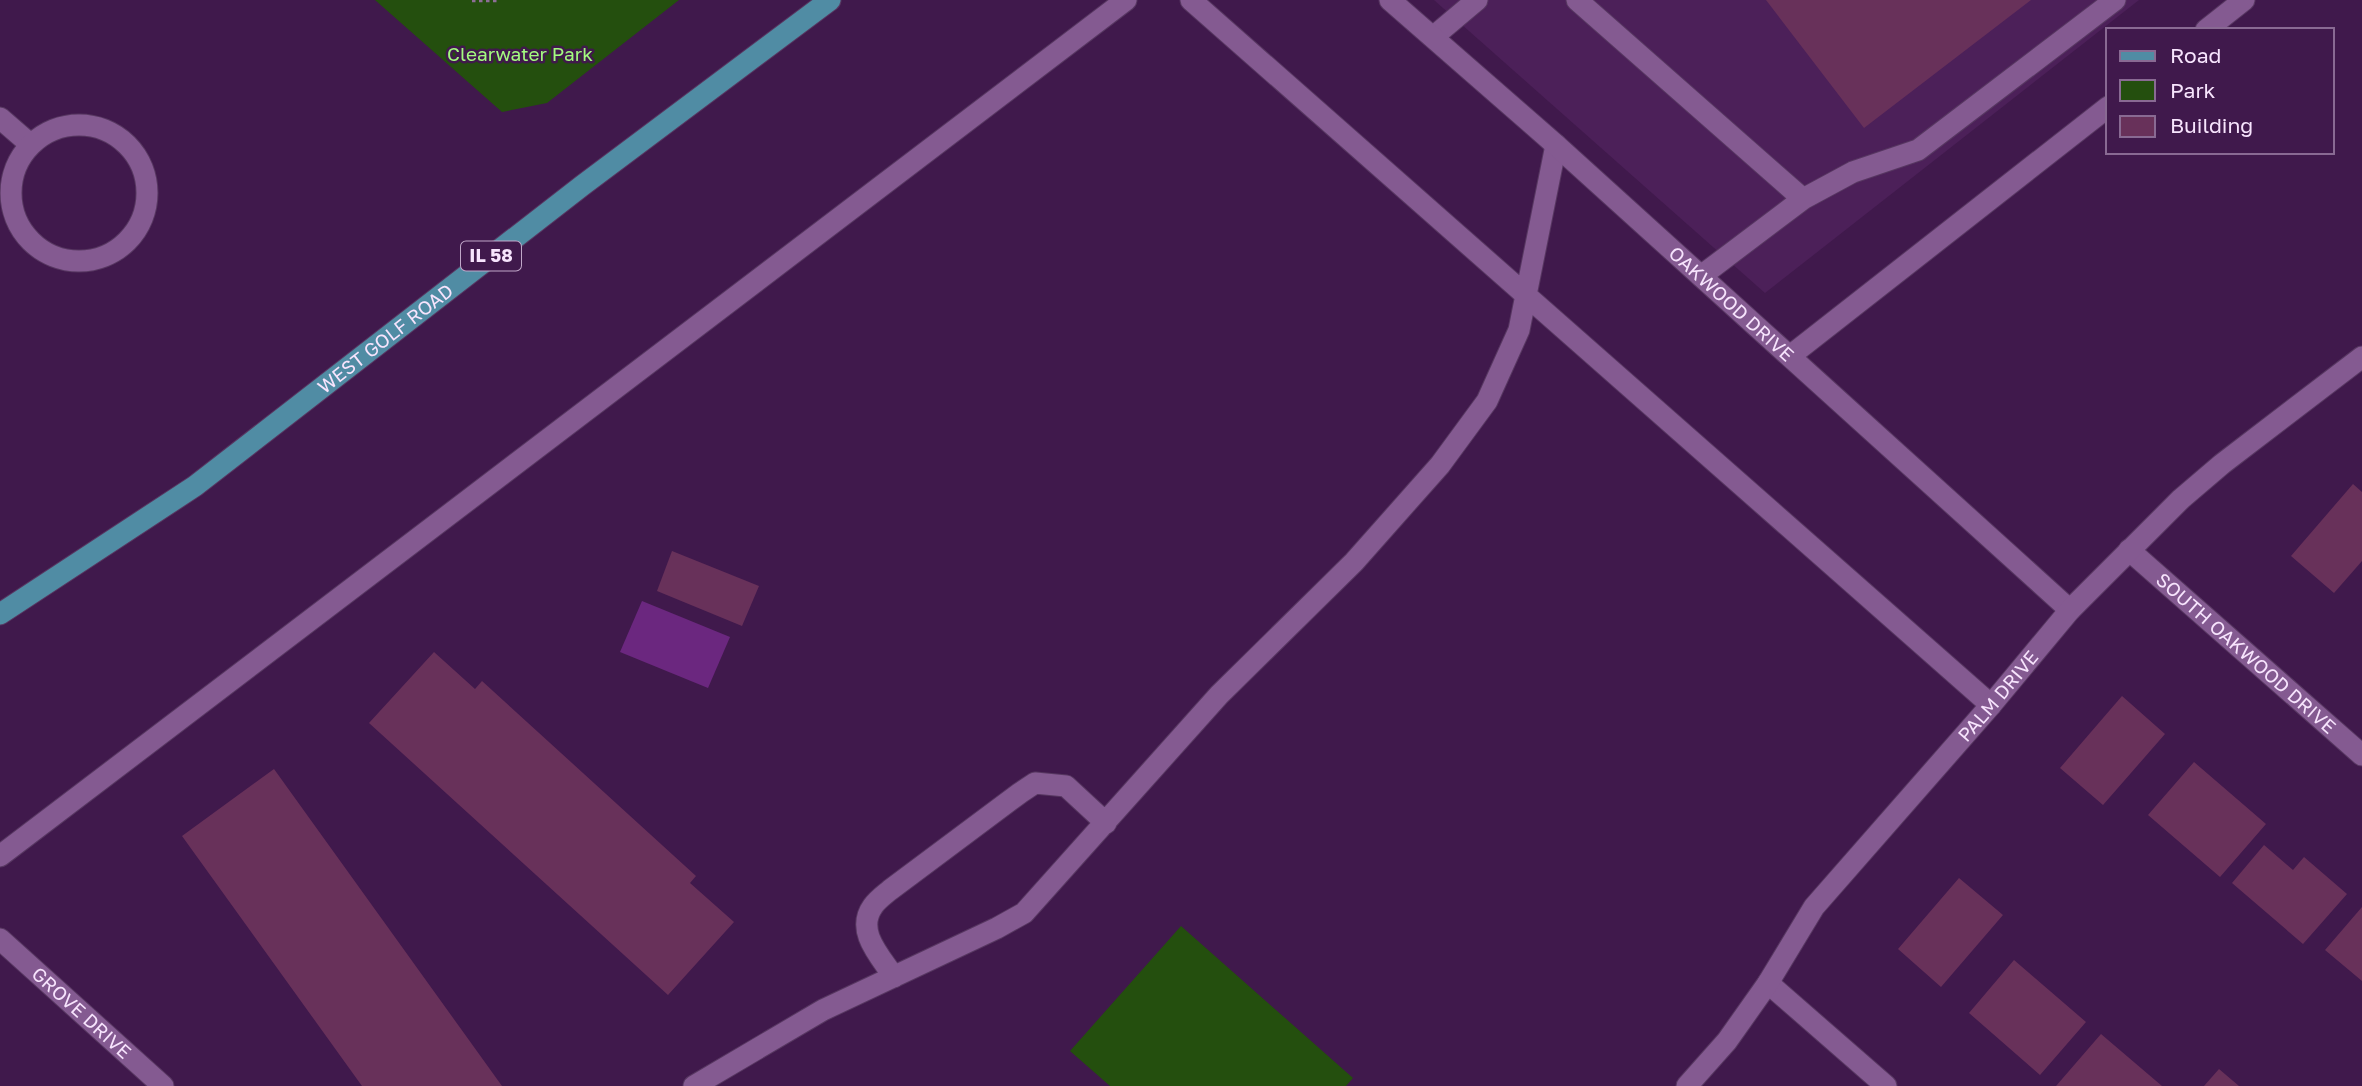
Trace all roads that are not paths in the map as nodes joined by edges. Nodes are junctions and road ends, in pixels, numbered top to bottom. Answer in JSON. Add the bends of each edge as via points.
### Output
{"nodes":[{"id":1,"x":830,"y":0,"type":"edge"},
{"id":2,"x":1126,"y":0,"type":"edge"},
{"id":3,"x":1191,"y":0,"type":"edge"},
{"id":4,"x":1390,"y":0,"type":"edge"},
{"id":5,"x":1477,"y":0,"type":"edge"},
{"id":6,"x":1577,"y":0,"type":"edge"},
{"id":7,"x":2115,"y":0,"type":"edge"},
{"id":8,"x":2244,"y":0,"type":"edge"},
{"id":9,"x":2209,"y":28,"type":"edge"},
{"id":10,"x":1433,"y":37,"type":"junction"},
{"id":11,"x":2106,"y":109,"type":"edge"},
{"id":12,"x":0,"y":118,"type":"edge"},
{"id":13,"x":30,"y":144,"type":"junction"},
{"id":14,"x":1556,"y":145,"type":"junction"},
{"id":15,"x":1803,"y":199,"type":"junction"},
{"id":16,"x":1701,"y":276,"type":"junction"},
{"id":17,"x":1525,"y":295,"type":"junction"},
{"id":18,"x":1790,"y":356,"type":"junction"},
{"id":19,"x":2362,"y":357,"type":"edge"},
{"id":20,"x":2129,"y":550,"type":"junction"},
{"id":21,"x":2070,"y":610,"type":"junction"},
{"id":22,"x":0,"y":614,"type":"edge"},
{"id":23,"x":1991,"y":705,"type":"junction"},
{"id":24,"x":2362,"y":755,"type":"edge"},
{"id":25,"x":1106,"y":823,"type":"junction"},
{"id":26,"x":0,"y":856,"type":"edge"},
{"id":27,"x":0,"y":939,"type":"edge"},
{"id":28,"x":894,"y":977,"type":"junction"},
{"id":29,"x":1768,"y":983,"type":"junction"},
{"id":30,"x":163,"y":1086,"type":"edge"},
{"id":31,"x":694,"y":1086,"type":"edge"},
{"id":32,"x":1687,"y":1086,"type":"edge"},
{"id":33,"x":1886,"y":1086,"type":"edge"}],
"edges":[{"from":1,"to":22,"type":"main road","name":"WEST GOLF ROAD","number":"IL 58","via":[[195,486]]},
{"from":2,"to":26,"type":"street"},
{"from":3,"to":17,"type":"street"},
{"from":4,"to":10,"type":"street","name":"OAKWOOD DRIVE"},
{"from":5,"to":10,"type":"street"},
{"from":6,"to":15,"type":"street"},
{"from":7,"to":15,"type":"street","via":[[1918,150],[1853,172]]},
{"from":8,"to":9,"type":"street"},
{"from":10,"to":14,"type":"street","name":"OAKWOOD DRIVE"},
{"from":11,"to":18,"type":"street"},
{"from":12,"to":13,"type":"street"},
{"from":13,"to":13,"type":"street","via":[[17,162],[10,184],[15,217],[33,245],[52,256],[96,260],[116,251],[132,236],[144,215],[148,192],[144,170],[133,150],[116,134],[71,124]]},
{"from":14,"to":16,"type":"street","name":"OAKWOOD DRIVE"},
{"from":14,"to":17,"type":"street"},
{"from":15,"to":16,"type":"street"},
{"from":16,"to":18,"type":"street","name":"OAKWOOD DRIVE"},
{"from":17,"to":23,"type":"street"},
{"from":17,"to":25,"type":"street","via":[[1519,330],[1487,401],[1440,465],[1354,562],[1219,695]]},
{"from":18,"to":21,"type":"street","name":"OAKWOOD DRIVE"},
{"from":19,"to":20,"type":"street","name":"PALM DRIVE","via":[[2222,464]]},
{"from":20,"to":21,"type":"street","name":"PALM DRIVE"},
{"from":20,"to":24,"type":"street","name":"SOUTH OAKWOOD DRIVE"},
{"from":21,"to":23,"type":"street","name":"PALM DRIVE"},
{"from":23,"to":29,"type":"street","name":"PALM DRIVE","via":[[1814,907]]},
{"from":25,"to":28,"type":"street","via":[[1024,913]]},
{"from":25,"to":28,"type":"street","via":[[1066,786],[1035,783],[1020,793],[873,906],[866,922],[868,938]]},
{"from":27,"to":30,"type":"street","name":"GROVE DRIVE"},
{"from":28,"to":31,"type":"street","via":[[823,1010]]},
{"from":29,"to":32,"type":"street","name":"PALM DRIVE","via":[[1727,1041]]},
{"from":29,"to":33,"type":"street"}]}
